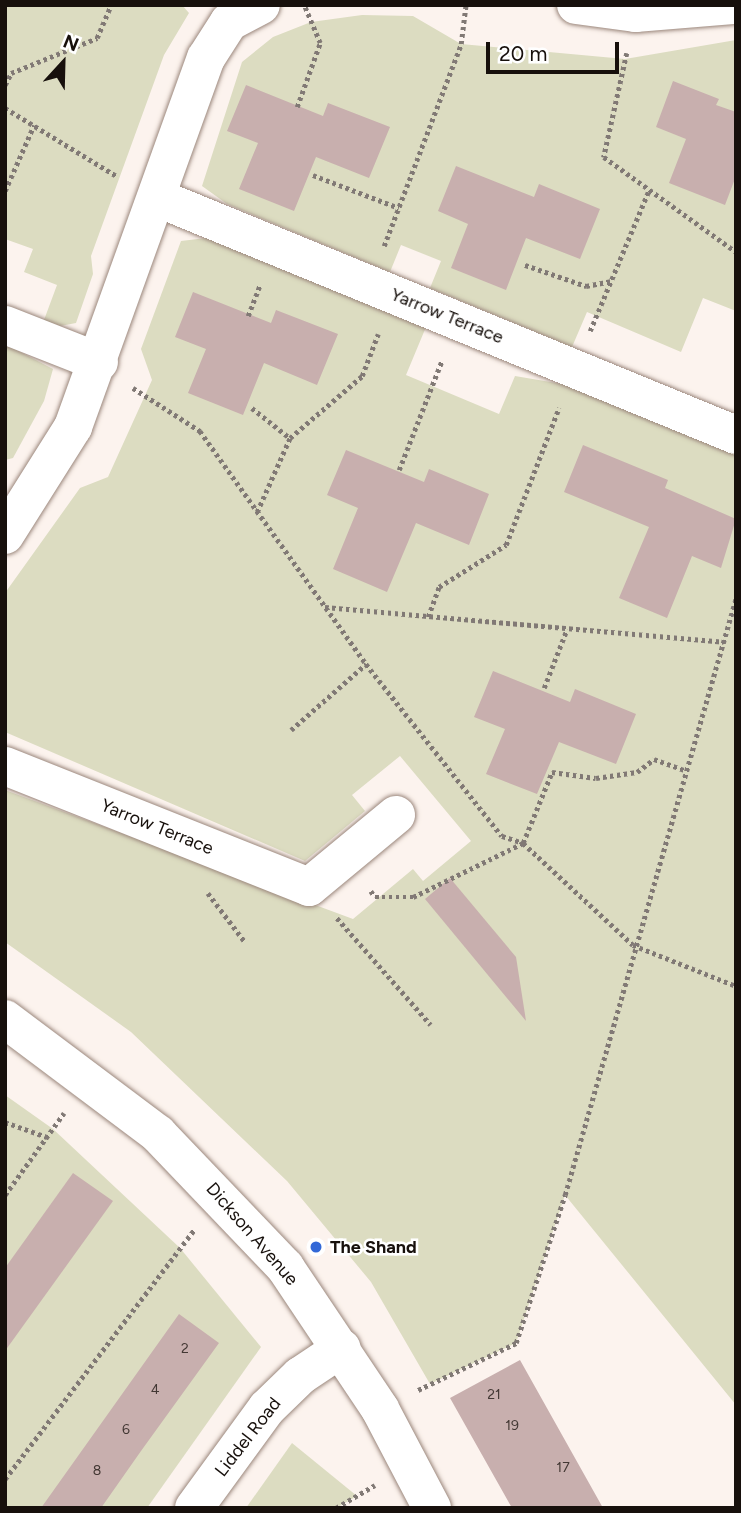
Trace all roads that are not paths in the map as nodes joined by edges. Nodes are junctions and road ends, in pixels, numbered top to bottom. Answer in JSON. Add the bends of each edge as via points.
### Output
{"nodes":[{"id":1,"x":576,"y":5,"type":"edge"},
{"id":2,"x":733,"y":5,"type":"edge"},
{"id":3,"x":635,"y":9,"type":"edge"},
{"id":4,"x":234,"y":11,"type":"edge"},
{"id":5,"x":158,"y":198,"type":"junction"},
{"id":6,"x":5,"y":325,"type":"edge"},
{"id":7,"x":99,"y":362,"type":"junction"},
{"id":8,"x":736,"y":435,"type":"edge"},
{"id":9,"x":5,"y":535,"type":"edge"},
{"id":10,"x":5,"y":766,"type":"edge"},
{"id":11,"x":396,"y":815,"type":"dead end"},
{"id":12,"x":5,"y":1019,"type":"edge"},
{"id":13,"x":342,"y":1348,"type":"junction"},
{"id":14,"x":194,"y":1508,"type":"edge"},
{"id":15,"x":432,"y":1508,"type":"edge"}],
"edges":[{"from":1,"to":3,"type":"street"},
{"from":2,"to":3,"type":"street"},
{"from":4,"to":5,"type":"street","via":[[206,58]]},
{"from":5,"to":7,"type":"street"},
{"from":5,"to":8,"type":"street","name":"Yarrow Terrace"},
{"from":6,"to":7,"type":"street"},
{"from":7,"to":9,"type":"street","via":[[73,427]]},
{"from":10,"to":11,"type":"street","name":"Yarrow Terrace","via":[[309,887]]},
{"from":12,"to":13,"type":"street","name":"Dickson Avenue","via":[[158,1134],[285,1267]]},
{"from":13,"to":14,"type":"street","name":"Liddel Road","via":[[300,1376],[267,1408]]},
{"from":13,"to":15,"type":"street","name":"Dickson Avenue"}]}
